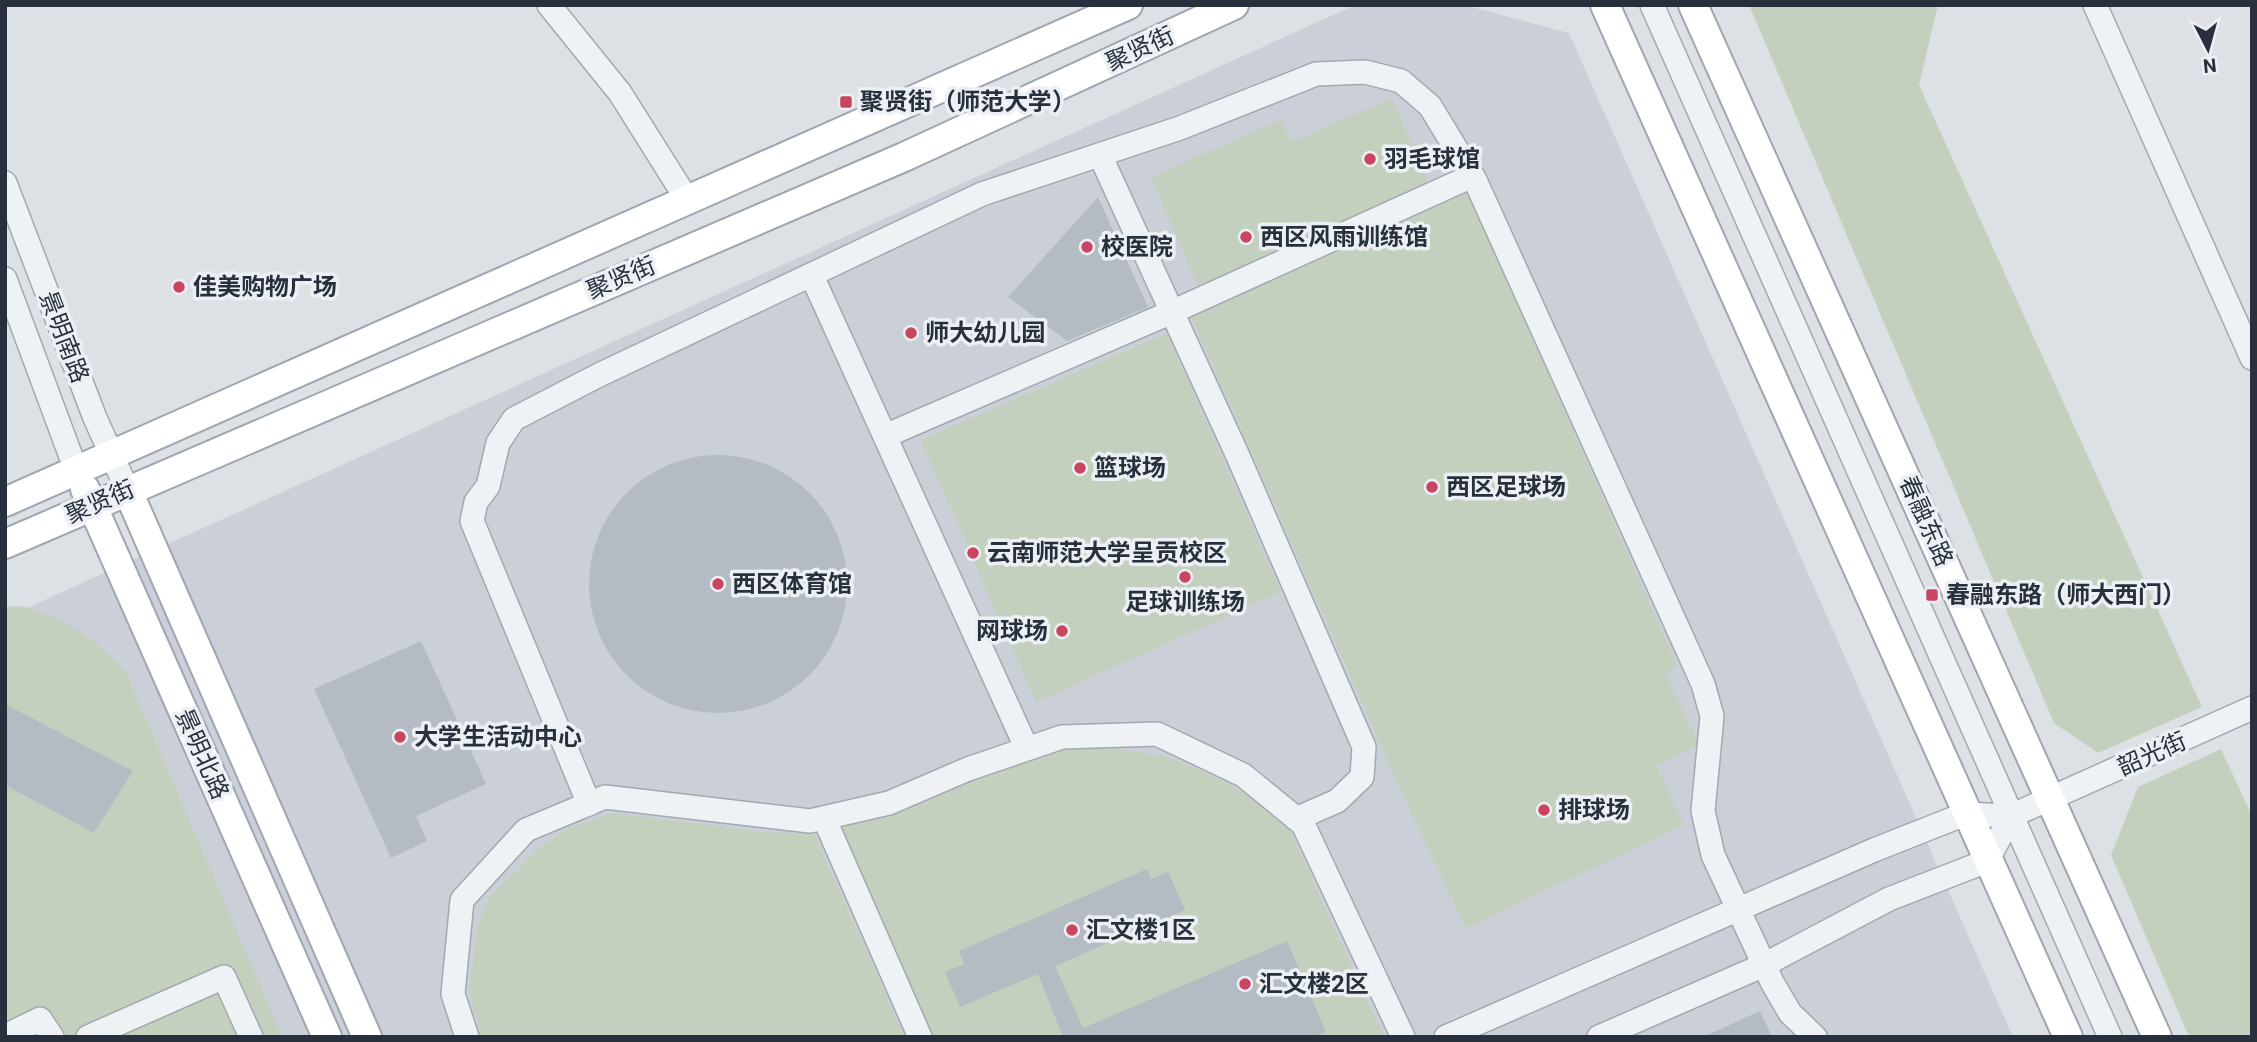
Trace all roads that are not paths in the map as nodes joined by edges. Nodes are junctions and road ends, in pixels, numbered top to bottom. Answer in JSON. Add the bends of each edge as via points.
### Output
{"nodes":[{"id":1,"x":549,"y":5,"type":"edge"},
{"id":2,"x":1128,"y":5,"type":"edge"},
{"id":3,"x":1234,"y":5,"type":"edge"},
{"id":4,"x":1605,"y":5,"type":"edge"},
{"id":5,"x":1652,"y":5,"type":"edge"},
{"id":6,"x":1693,"y":5,"type":"edge"},
{"id":7,"x":2095,"y":5,"type":"edge"},
{"id":8,"x":1100,"y":155,"type":"junction"},
{"id":9,"x":1472,"y":176,"type":"junction"},
{"id":10,"x":5,"y":183,"type":"edge"},
{"id":11,"x":688,"y":201,"type":"junction"},
{"id":12,"x":812,"y":276,"type":"junction"},
{"id":13,"x":5,"y":279,"type":"edge"},
{"id":14,"x":1172,"y":312,"type":"junction"},
{"id":15,"x":2252,"y":358,"type":"edge"},
{"id":16,"x":885,"y":436,"type":"junction"},
{"id":17,"x":112,"y":454,"type":"junction"},
{"id":18,"x":76,"y":470,"type":"junction"},
{"id":19,"x":127,"y":489,"type":"junction"},
{"id":20,"x":5,"y":502,"type":"edge"},
{"id":21,"x":92,"y":505,"type":"junction"},
{"id":22,"x":5,"y":544,"type":"edge"},
{"id":23,"x":2252,"y":708,"type":"edge"},
{"id":24,"x":1027,"y":749,"type":"junction"},
{"id":25,"x":2052,"y":799,"type":"junction"},
{"id":26,"x":589,"y":804,"type":"junction"},
{"id":27,"x":1965,"y":814,"type":"junction"},
{"id":28,"x":2011,"y":816,"type":"junction"},
{"id":29,"x":824,"y":818,"type":"junction"},
{"id":30,"x":1296,"y":819,"type":"junction"},
{"id":31,"x":1987,"y":860,"type":"junction"},
{"id":32,"x":1738,"y":910,"type":"junction"},
{"id":33,"x":1764,"y":965,"type":"junction"},
{"id":34,"x":5,"y":1037,"type":"edge"},
{"id":35,"x":52,"y":1037,"type":"edge"},
{"id":36,"x":88,"y":1037,"type":"edge"},
{"id":37,"x":251,"y":1037,"type":"edge"},
{"id":38,"x":327,"y":1037,"type":"edge"},
{"id":39,"x":367,"y":1037,"type":"edge"},
{"id":40,"x":467,"y":1037,"type":"edge"},
{"id":41,"x":920,"y":1037,"type":"edge"},
{"id":42,"x":1403,"y":1037,"type":"edge"},
{"id":43,"x":1446,"y":1037,"type":"edge"},
{"id":44,"x":1599,"y":1037,"type":"edge"},
{"id":45,"x":1815,"y":1037,"type":"edge"},
{"id":46,"x":2068,"y":1037,"type":"edge"},
{"id":47,"x":2110,"y":1037,"type":"edge"},
{"id":48,"x":2157,"y":1037,"type":"edge"}],
"edges":[{"from":1,"to":11,"type":"street","via":[[620,93]]},
{"from":2,"to":11,"type":"main road","name":"聚贤街"},
{"from":3,"to":19,"type":"main road","name":"聚贤街","via":[[891,162]]},
{"from":4,"to":27,"type":"main road"},
{"from":5,"to":28,"type":"street"},
{"from":6,"to":25,"type":"main road","name":"春融东路"},
{"from":7,"to":15,"type":"street"},
{"from":8,"to":9,"type":"street","via":[[1316,74],[1365,72],[1401,82],[1430,106]]},
{"from":8,"to":12,"type":"street","via":[[982,194]]},
{"from":8,"to":14,"type":"street"},
{"from":9,"to":14,"type":"street"},
{"from":9,"to":32,"type":"street","via":[[1703,684],[1712,716],[1703,811],[1713,855]]},
{"from":10,"to":17,"type":"street","name":"景明南路"},
{"from":11,"to":17,"type":"main road","name":"聚贤街"},
{"from":12,"to":16,"type":"street"},
{"from":12,"to":26,"type":"street","via":[[514,419],[498,443],[488,486],[476,502],[472,520]]},
{"from":13,"to":18,"type":"street","name":"景明南路"},
{"from":14,"to":16,"type":"street"},
{"from":14,"to":30,"type":"street","via":[[1364,747],[1363,777],[1337,801]]},
{"from":16,"to":24,"type":"street"},
{"from":17,"to":18,"type":"main road","name":"聚贤街"},
{"from":17,"to":19,"type":"street","name":"景明南路"},
{"from":18,"to":20,"type":"main road","name":"聚贤街"},
{"from":18,"to":21,"type":"main road","name":"景明北路"},
{"from":19,"to":21,"type":"main road","name":"聚贤街"},
{"from":19,"to":39,"type":"main road","name":"景明北路"},
{"from":21,"to":22,"type":"main road","name":"聚贤街"},
{"from":21,"to":38,"type":"main road","name":"景明北路"},
{"from":23,"to":25,"type":"street","name":"韶光街"},
{"from":24,"to":29,"type":"street","via":[[889,803]]},
{"from":24,"to":30,"type":"street","via":[[1062,737],[1157,734],[1243,775]]},
{"from":25,"to":28,"type":"street","name":"韶光街"},
{"from":25,"to":48,"type":"main road","name":"春融东路"},
{"from":26,"to":29,"type":"street","via":[[605,797],[810,821]]},
{"from":26,"to":40,"type":"street","via":[[526,830],[462,900],[453,994]]},
{"from":27,"to":28,"type":"street"},
{"from":27,"to":31,"type":"main road"},
{"from":27,"to":32,"type":"street"},
{"from":28,"to":31,"type":"street"},
{"from":28,"to":47,"type":"street"},
{"from":29,"to":41,"type":"street"},
{"from":30,"to":42,"type":"street","via":[[1303,824]]},
{"from":31,"to":33,"type":"street","via":[[1889,899]]},
{"from":31,"to":46,"type":"main road"},
{"from":32,"to":33,"type":"street"},
{"from":32,"to":43,"type":"street"},
{"from":33,"to":44,"type":"street"},
{"from":33,"to":45,"type":"street","via":[[1790,1013]]},
{"from":34,"to":35,"type":"street","via":[[40,1019]]},
{"from":36,"to":37,"type":"street","via":[[224,977]]}]}
